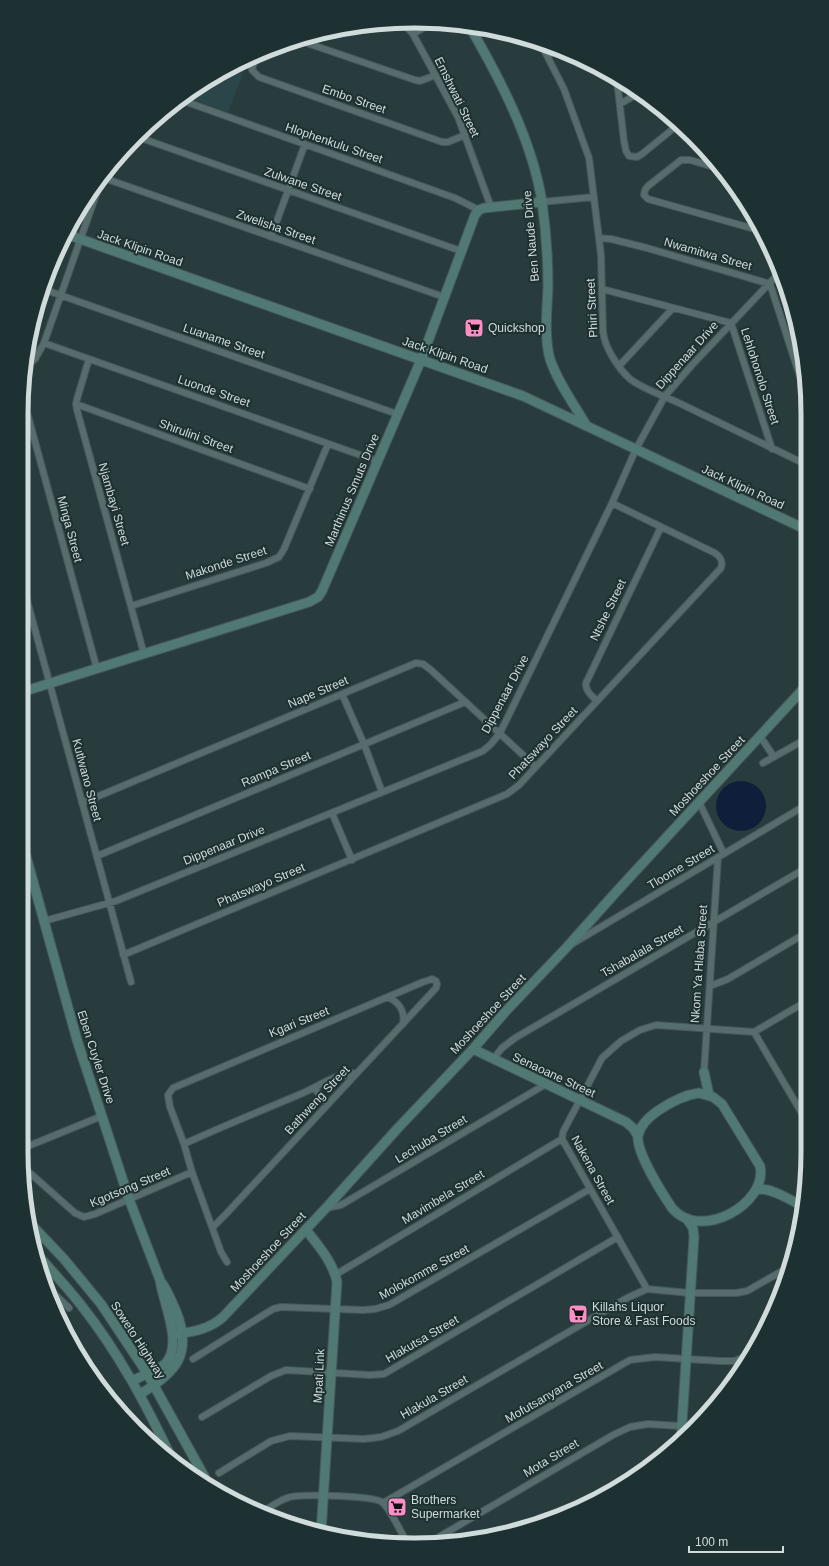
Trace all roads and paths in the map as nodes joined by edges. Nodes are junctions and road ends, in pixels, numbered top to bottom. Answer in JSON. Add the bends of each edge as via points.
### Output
{"nodes":[{"id":1,"x":408,"y":28,"type":"edge"},
{"id":2,"x":422,"y":28,"type":"edge"},
{"id":3,"x":473,"y":32,"type":"edge"},
{"id":4,"x":413,"y":34,"type":"junction"},
{"id":5,"x":307,"y":43,"type":"edge"},
{"id":6,"x":545,"y":51,"type":"edge"},
{"id":7,"x":551,"y":53,"type":"edge"},
{"id":8,"x":548,"y":56,"type":"junction"},
{"id":9,"x":254,"y":63,"type":"edge"},
{"id":10,"x":436,"y":75,"type":"junction"},
{"id":11,"x":618,"y":86,"type":"edge"},
{"id":12,"x":633,"y":96,"type":"edge"},
{"id":13,"x":187,"y":102,"type":"edge"},
{"id":14,"x":620,"y":104,"type":"junction"},
{"id":15,"x":674,"y":128,"type":"edge"},
{"id":16,"x":465,"y":135,"type":"junction"},
{"id":17,"x":143,"y":139,"type":"edge"},
{"id":18,"x":304,"y":144,"type":"junction"},
{"id":19,"x":710,"y":166,"type":"edge"},
{"id":20,"x":109,"y":178,"type":"edge"},
{"id":21,"x":288,"y":191,"type":"junction"},
{"id":22,"x":594,"y":197,"type":"junction"},
{"id":23,"x":94,"y":198,"type":"edge"},
{"id":24,"x":542,"y":202,"type":"junction"},
{"id":25,"x":491,"y":207,"type":"junction"},
{"id":26,"x":478,"y":210,"type":"junction"},
{"id":27,"x":753,"y":229,"type":"edge"},
{"id":28,"x":72,"y":236,"type":"edge"},
{"id":29,"x":271,"y":237,"type":"junction"},
{"id":30,"x":599,"y":238,"type":"junction"},
{"id":31,"x":80,"y":239,"type":"junction"},
{"id":32,"x":461,"y":251,"type":"junction"},
{"id":33,"x":776,"y":277,"type":"edge"},
{"id":34,"x":770,"y":284,"type":"junction"},
{"id":35,"x":602,"y":289,"type":"junction"},
{"id":36,"x":49,"y":291,"type":"edge"},
{"id":37,"x":59,"y":295,"type":"junction"},
{"id":38,"x":444,"y":297,"type":"junction"},
{"id":39,"x":673,"y":308,"type":"junction"},
{"id":40,"x":731,"y":323,"type":"junction"},
{"id":41,"x":44,"y":343,"type":"junction"},
{"id":42,"x":89,"y":359,"type":"junction"},
{"id":43,"x":421,"y":360,"type":"junction"},
{"id":44,"x":31,"y":362,"type":"edge"},
{"id":45,"x":619,"y":366,"type":"junction"},
{"id":46,"x":799,"y":372,"type":"edge"},
{"id":47,"x":665,"y":396,"type":"junction"},
{"id":48,"x":76,"y":404,"type":"junction"},
{"id":49,"x":397,"y":414,"type":"junction"},
{"id":50,"x":28,"y":416,"type":"edge"},
{"id":51,"x":586,"y":426,"type":"junction"},
{"id":52,"x":328,"y":444,"type":"junction"},
{"id":53,"x":636,"y":449,"type":"junction"},
{"id":54,"x":772,"y":449,"type":"junction"},
{"id":55,"x":377,"y":461,"type":"junction"},
{"id":56,"x":801,"y":462,"type":"edge"},
{"id":57,"x":310,"y":489,"type":"junction"},
{"id":58,"x":612,"y":503,"type":"junction"},
{"id":59,"x":661,"y":527,"type":"junction"},
{"id":60,"x":801,"y":527,"type":"edge"},
{"id":61,"x":28,"y":605,"type":"edge"},
{"id":62,"x":131,"y":606,"type":"junction"},
{"id":63,"x":144,"y":654,"type":"junction"},
{"id":64,"x":97,"y":669,"type":"junction"},
{"id":65,"x":49,"y":684,"type":"junction"},
{"id":66,"x":28,"y":690,"type":"edge"},
{"id":67,"x":801,"y":691,"type":"edge"},
{"id":68,"x":342,"y":694,"type":"junction"},
{"id":69,"x":598,"y":701,"type":"junction"},
{"id":70,"x":465,"y":702,"type":"junction"},
{"id":71,"x":500,"y":733,"type":"junction"},
{"id":72,"x":760,"y":736,"type":"junction"},
{"id":73,"x":801,"y":742,"type":"edge"},
{"id":74,"x":364,"y":744,"type":"junction"},
{"id":75,"x":774,"y":757,"type":"junction"},
{"id":76,"x":763,"y":764,"type":"dead end"},
{"id":77,"x":536,"y":767,"type":"junction"},
{"id":78,"x":382,"y":792,"type":"junction"},
{"id":79,"x":699,"y":802,"type":"junction"},
{"id":80,"x":82,"y":803,"type":"junction"},
{"id":81,"x":801,"y":808,"type":"edge"},
{"id":82,"x":332,"y":813,"type":"junction"},
{"id":83,"x":97,"y":856,"type":"junction"},
{"id":84,"x":721,"y":856,"type":"junction"},
{"id":85,"x":352,"y":860,"type":"junction"},
{"id":86,"x":28,"y":863,"type":"edge"},
{"id":87,"x":801,"y":871,"type":"edge"},
{"id":88,"x":108,"y":903,"type":"junction"},
{"id":89,"x":44,"y":921,"type":"junction"},
{"id":90,"x":714,"y":921,"type":"junction"},
{"id":91,"x":801,"y":936,"type":"edge"},
{"id":92,"x":568,"y":947,"type":"junction"},
{"id":93,"x":123,"y":955,"type":"junction"},
{"id":94,"x":131,"y":982,"type":"dead end"},
{"id":95,"x":710,"y":986,"type":"junction"},
{"id":96,"x":436,"y":988,"type":"joint"},
{"id":97,"x":388,"y":997,"type":"junction"},
{"id":98,"x":801,"y":1005,"type":"edge"},
{"id":99,"x":403,"y":1024,"type":"junction"},
{"id":100,"x":707,"y":1028,"type":"junction"},
{"id":101,"x":754,"y":1032,"type":"junction"},
{"id":102,"x":473,"y":1050,"type":"junction"},
{"id":103,"x":493,"y":1059,"type":"junction"},
{"id":104,"x":704,"y":1072,"type":"junction"},
{"id":105,"x":357,"y":1073,"type":"junction"},
{"id":106,"x":546,"y":1084,"type":"junction"},
{"id":107,"x":314,"y":1088,"type":"junction"},
{"id":108,"x":695,"y":1094,"type":"junction"},
{"id":109,"x":709,"y":1095,"type":"junction"},
{"id":110,"x":579,"y":1100,"type":"junction"},
{"id":111,"x":328,"y":1104,"type":"junction"},
{"id":112,"x":801,"y":1112,"type":"edge"},
{"id":113,"x":102,"y":1116,"type":"junction"},
{"id":114,"x":626,"y":1122,"type":"junction"},
{"id":115,"x":644,"y":1123,"type":"junction"},
{"id":116,"x":638,"y":1136,"type":"junction"},
{"id":117,"x":562,"y":1139,"type":"junction"},
{"id":118,"x":184,"y":1144,"type":"junction"},
{"id":119,"x":28,"y":1146,"type":"edge"},
{"id":120,"x":29,"y":1172,"type":"edge"},
{"id":121,"x":192,"y":1172,"type":"junction"},
{"id":122,"x":761,"y":1177,"type":"junction"},
{"id":123,"x":590,"y":1189,"type":"junction"},
{"id":124,"x":755,"y":1190,"type":"junction"},
{"id":125,"x":772,"y":1192,"type":"junction"},
{"id":126,"x":129,"y":1199,"type":"junction"},
{"id":127,"x":798,"y":1204,"type":"edge"},
{"id":128,"x":326,"y":1208,"type":"junction"},
{"id":129,"x":687,"y":1219,"type":"junction"},
{"id":130,"x":707,"y":1222,"type":"junction"},
{"id":131,"x":213,"y":1227,"type":"junction"},
{"id":132,"x":35,"y":1229,"type":"edge"},
{"id":133,"x":306,"y":1230,"type":"junction"},
{"id":134,"x":618,"y":1237,"type":"junction"},
{"id":135,"x":694,"y":1237,"type":"junction"},
{"id":136,"x":227,"y":1262,"type":"dead end"},
{"id":137,"x":45,"y":1264,"type":"edge"},
{"id":138,"x":781,"y":1272,"type":"edge"},
{"id":139,"x":335,"y":1275,"type":"junction"},
{"id":140,"x":160,"y":1280,"type":"junction"},
{"id":141,"x":647,"y":1289,"type":"junction"},
{"id":142,"x":690,"y":1293,"type":"junction"},
{"id":143,"x":56,"y":1295,"type":"edge"},
{"id":144,"x":69,"y":1308,"type":"dead end"},
{"id":145,"x":335,"y":1308,"type":"junction"},
{"id":146,"x":183,"y":1333,"type":"junction"},
{"id":147,"x":173,"y":1334,"type":"junction"},
{"id":148,"x":741,"y":1357,"type":"edge"},
{"id":149,"x":193,"y":1359,"type":"dead end"},
{"id":150,"x":686,"y":1359,"type":"junction"},
{"id":151,"x":332,"y":1372,"type":"junction"},
{"id":152,"x":146,"y":1373,"type":"junction"},
{"id":153,"x":132,"y":1381,"type":"junction"},
{"id":154,"x":154,"y":1386,"type":"junction"},
{"id":155,"x":140,"y":1394,"type":"junction"},
{"id":156,"x":202,"y":1417,"type":"dead end"},
{"id":157,"x":682,"y":1427,"type":"junction"},
{"id":158,"x":686,"y":1427,"type":"edge"},
{"id":159,"x":682,"y":1431,"type":"edge"},
{"id":160,"x":328,"y":1438,"type":"junction"},
{"id":161,"x":166,"y":1447,"type":"edge"},
{"id":162,"x":218,"y":1473,"type":"dead end"},
{"id":163,"x":201,"y":1474,"type":"edge"},
{"id":164,"x":324,"y":1496,"type":"junction"},
{"id":165,"x":384,"y":1503,"type":"junction"},
{"id":166,"x":268,"y":1509,"type":"edge"},
{"id":167,"x":322,"y":1527,"type":"edge"},
{"id":168,"x":440,"y":1537,"type":"edge"},
{"id":169,"x":404,"y":1538,"type":"edge"}],
"edges":[{"from":1,"to":4,"type":"street","name":"Emshwati Street"},
{"from":2,"to":4,"type":"street"},
{"from":3,"to":24,"type":"street","name":"Ben Naude Drive","via":[[517,119],[531,156]]},
{"from":4,"to":10,"type":"street","name":"Emshwati Street"},
{"from":5,"to":10,"type":"street","via":[[415,80],[420,81]]},
{"from":6,"to":8,"type":"street","name":"Phiri Street"},
{"from":7,"to":8,"type":"street"},
{"from":8,"to":22,"type":"street","name":"Phiri Street","via":[[564,89],[586,147]]},
{"from":9,"to":16,"type":"street","name":"Embo Street","via":[[252,70],[259,77],[442,142]]},
{"from":10,"to":16,"type":"street","name":"Emshwati Street"},
{"from":11,"to":14,"type":"street"},
{"from":12,"to":14,"type":"street"},
{"from":13,"to":18,"type":"street","name":"Hlophenkulu Street"},
{"from":14,"to":15,"type":"street","via":[[626,151],[631,157],[642,154]]},
{"from":16,"to":25,"type":"street","name":"Emshwati Street"},
{"from":17,"to":21,"type":"street","name":"Zulwane Street"},
{"from":18,"to":21,"type":"street"},
{"from":18,"to":26,"type":"street","name":"Hlophenkulu Street","via":[[455,198]]},
{"from":19,"to":27,"type":"street","via":[[681,160],[648,186],[644,192],[646,197]]},
{"from":20,"to":29,"type":"street","name":"Zwelisha Street"},
{"from":21,"to":29,"type":"street"},
{"from":21,"to":32,"type":"street","name":"Zulwane Street"},
{"from":22,"to":24,"type":"street"},
{"from":22,"to":30,"type":"street","name":"Phiri Street"},
{"from":23,"to":31,"type":"street"},
{"from":24,"to":25,"type":"street"},
{"from":24,"to":51,"type":"street","name":"Ben Naude Drive","via":[[548,267],[548,348],[556,374]]},
{"from":25,"to":26,"type":"street"},
{"from":26,"to":32,"type":"street","name":"Marthinus Smuts Drive","via":[[470,223]]},
{"from":28,"to":31,"type":"street","name":"Jack Klipin Road"},
{"from":29,"to":38,"type":"street","name":"Zwelisha Street"},
{"from":30,"to":34,"type":"street","name":"Nwamitwa Street","via":[[646,248]]},
{"from":30,"to":35,"type":"street","name":"Phiri Street"},
{"from":31,"to":37,"type":"street"},
{"from":31,"to":43,"type":"street","name":"Jack Klipin Road"},
{"from":32,"to":38,"type":"street","name":"Marthinus Smuts Drive"},
{"from":33,"to":34,"type":"street","name":"Dippenaar Drive"},
{"from":34,"to":40,"type":"street","name":"Dippenaar Drive"},
{"from":34,"to":46,"type":"street"},
{"from":35,"to":39,"type":"street","name":"Lehlohonolo Street"},
{"from":35,"to":45,"type":"street","name":"Phiri Street","via":[[604,338]]},
{"from":36,"to":37,"type":"street","name":"Luaname Street"},
{"from":37,"to":41,"type":"street"},
{"from":37,"to":49,"type":"street","name":"Luaname Street"},
{"from":38,"to":43,"type":"street","name":"Marthinus Smuts Drive"},
{"from":39,"to":40,"type":"street","name":"Lehlohonolo Street"},
{"from":39,"to":45,"type":"street"},
{"from":40,"to":47,"type":"street","name":"Dippenaar Drive"},
{"from":40,"to":54,"type":"street","name":"Lehlohonolo Street"},
{"from":41,"to":42,"type":"street","name":"Luonde Street"},
{"from":41,"to":44,"type":"street"},
{"from":42,"to":48,"type":"street"},
{"from":42,"to":52,"type":"street","name":"Luonde Street"},
{"from":43,"to":49,"type":"street","name":"Marthinus Smuts Drive"},
{"from":43,"to":51,"type":"street","name":"Jack Klipin Road","via":[[523,396]]},
{"from":45,"to":47,"type":"street","name":"Phiri Street","via":[[634,381]]},
{"from":47,"to":53,"type":"street","name":"Dippenaar Drive"},
{"from":47,"to":54,"type":"street","name":"Phiri Street"},
{"from":48,"to":57,"type":"street","name":"Shirulini Street"},
{"from":48,"to":62,"type":"street","name":"Njambayi Street"},
{"from":49,"to":55,"type":"street","name":"Marthinus Smuts Drive"},
{"from":50,"to":64,"type":"street","name":"Minga Street"},
{"from":51,"to":53,"type":"street","name":"Jack Klipin Road"},
{"from":52,"to":55,"type":"street","name":"Luonde Street"},
{"from":52,"to":57,"type":"street","name":"Makonde Street"},
{"from":53,"to":58,"type":"street","name":"Dippenaar Drive"},
{"from":53,"to":60,"type":"street","name":"Jack Klipin Road"},
{"from":54,"to":56,"type":"street","name":"Phiri Street"},
{"from":55,"to":63,"type":"street","name":"Marthinus Smuts Drive","via":[[318,597]]},
{"from":57,"to":62,"type":"street","name":"Makonde Street","via":[[279,556],[266,563]]},
{"from":58,"to":59,"type":"street","name":"Phatswayo Street"},
{"from":58,"to":71,"type":"street","name":"Dippenaar Drive"},
{"from":59,"to":69,"type":"street","name":"Ntshe Street","via":[[586,683],[588,692]]},
{"from":59,"to":69,"type":"street","name":"Phatswayo Street","via":[[715,553],[722,560],[720,568]]},
{"from":61,"to":65,"type":"street","name":"Kutlwano Street"},
{"from":62,"to":63,"type":"street","name":"Njambayi Street"},
{"from":63,"to":64,"type":"street","name":"Marthinus Smuts Drive"},
{"from":64,"to":65,"type":"street","name":"Marthinus Smuts Drive"},
{"from":65,"to":66,"type":"street","name":"Marthinus Smuts Drive"},
{"from":65,"to":80,"type":"street","name":"Kutlwano Street"},
{"from":67,"to":72,"type":"street","name":"Moshoeshoe Street"},
{"from":68,"to":70,"type":"street","name":"Nape Street","via":[[416,663],[423,664],[431,670]]},
{"from":68,"to":74,"type":"street"},
{"from":68,"to":80,"type":"street","name":"Nape Street"},
{"from":69,"to":77,"type":"street","name":"Phatswayo Street"},
{"from":70,"to":71,"type":"street","name":"Nape Street"},
{"from":70,"to":74,"type":"street","name":"Rampa Street"},
{"from":71,"to":77,"type":"street","name":"Nape Street"},
{"from":71,"to":78,"type":"street","name":"Dippenaar Drive","via":[[482,751]]},
{"from":72,"to":75,"type":"street"},
{"from":72,"to":79,"type":"street","name":"Moshoeshoe Street"},
{"from":73,"to":75,"type":"street"},
{"from":74,"to":78,"type":"street"},
{"from":74,"to":83,"type":"street","name":"Rampa Street"},
{"from":75,"to":76,"type":"street"},
{"from":77,"to":85,"type":"street","name":"Phatswayo Street","via":[[507,794]]},
{"from":78,"to":82,"type":"street","name":"Dippenaar Drive"},
{"from":79,"to":84,"type":"street","name":"Nkom Ya Hlaba Street"},
{"from":79,"to":92,"type":"street","name":"Moshoeshoe Street"},
{"from":80,"to":83,"type":"street","name":"Kutlwano Street"},
{"from":81,"to":84,"type":"street","name":"Tloome Street"},
{"from":82,"to":85,"type":"street"},
{"from":82,"to":88,"type":"street","name":"Dippenaar Drive"},
{"from":83,"to":88,"type":"street","name":"Kutlwano Street"},
{"from":84,"to":90,"type":"street","name":"Nkom Ya Hlaba Street"},
{"from":84,"to":92,"type":"street","name":"Tloome Street"},
{"from":85,"to":93,"type":"street","name":"Phatswayo Street"},
{"from":86,"to":89,"type":"street","name":"Eben Cuyler Drive"},
{"from":87,"to":90,"type":"street","name":"Tshabalala Street"},
{"from":88,"to":89,"type":"street","name":"Dippenaar Drive"},
{"from":88,"to":93,"type":"street","name":"Kutlwano Street"},
{"from":89,"to":113,"type":"street","name":"Eben Cuyler Drive"},
{"from":90,"to":95,"type":"street","name":"Nkom Ya Hlaba Street"},
{"from":90,"to":103,"type":"street","name":"Tshabalala Street","via":[[515,1038]]},
{"from":91,"to":95,"type":"street","via":[[728,979]]},
{"from":92,"to":102,"type":"street","name":"Moshoeshoe Street","via":[[506,1011]]},
{"from":93,"to":94,"type":"street","name":"Kutlwano Street"},
{"from":95,"to":100,"type":"street","name":"Nkom Ya Hlaba Street"},
{"from":96,"to":97,"type":"street","name":"Kgari Street","via":[[436,982],[432,979]]},
{"from":96,"to":99,"type":"street","name":"Bathweng Street"},
{"from":97,"to":99,"type":"street","via":[[397,1002],[402,1009]]},
{"from":97,"to":118,"type":"street","name":"Kgari Street","via":[[173,1088],[168,1095],[170,1107]]},
{"from":98,"to":101,"type":"street"},
{"from":99,"to":105,"type":"street","name":"Bathweng Street"},
{"from":100,"to":101,"type":"street","name":"Nakena Street"},
{"from":100,"to":104,"type":"street","name":"Nkom Ya Hlaba Street"},
{"from":100,"to":110,"type":"street","name":"Nakena Street","via":[[656,1025],[640,1030],[621,1041],[602,1058]]},
{"from":101,"to":112,"type":"street"},
{"from":102,"to":103,"type":"street","name":"Senaoane Street"},
{"from":102,"to":128,"type":"street","name":"Moshoeshoe Street"},
{"from":103,"to":106,"type":"street","name":"Senaoane Street"},
{"from":104,"to":108,"type":"street","name":"Nkom Ya Hlaba Street"},
{"from":104,"to":109,"type":"street","name":"Nkom Ya Hlaba Street"},
{"from":105,"to":107,"type":"street","via":[[335,1076]]},
{"from":105,"to":111,"type":"street","name":"Bathweng Street"},
{"from":106,"to":110,"type":"street","name":"Senaoane Street"},
{"from":106,"to":128,"type":"street","name":"Lechuba Street","via":[[341,1206]]},
{"from":107,"to":111,"type":"street"},
{"from":107,"to":118,"type":"street"},
{"from":108,"to":109,"type":"street"},
{"from":108,"to":115,"type":"street","via":[[671,1103]]},
{"from":109,"to":122,"type":"street","via":[[717,1099],[727,1110],[760,1166]]},
{"from":110,"to":114,"type":"street","name":"Senaoane Street"},
{"from":110,"to":117,"type":"street","name":"Nakena Street"},
{"from":111,"to":131,"type":"street","name":"Bathweng Street"},
{"from":113,"to":119,"type":"street"},
{"from":113,"to":126,"type":"street","name":"Eben Cuyler Drive"},
{"from":114,"to":115,"type":"street","name":"Senaoane Street"},
{"from":114,"to":116,"type":"street","name":"Senaoane Street"},
{"from":115,"to":116,"type":"street"},
{"from":116,"to":129,"type":"street","via":[[642,1156],[665,1197],[676,1213]]},
{"from":117,"to":123,"type":"street","name":"Nakena Street"},
{"from":117,"to":139,"type":"street","name":"Mavimbela Street"},
{"from":118,"to":121,"type":"street"},
{"from":120,"to":126,"type":"street","name":"Kgotsong Street","via":[[80,1216],[87,1217]]},
{"from":121,"to":126,"type":"street","name":"Kgotsong Street"},
{"from":121,"to":131,"type":"street"},
{"from":122,"to":124,"type":"street"},
{"from":122,"to":125,"type":"street"},
{"from":123,"to":134,"type":"street","name":"Nakena Street"},
{"from":123,"to":145,"type":"street","name":"Molokomme Street","via":[[389,1305],[375,1310]]},
{"from":124,"to":125,"type":"street","via":[[761,1188]]},
{"from":124,"to":130,"type":"street","via":[[731,1213]]},
{"from":125,"to":127,"type":"street"},
{"from":126,"to":140,"type":"street","name":"Eben Cuyler Drive"},
{"from":128,"to":133,"type":"street","name":"Moshoeshoe Street"},
{"from":129,"to":130,"type":"street"},
{"from":129,"to":135,"type":"street","via":[[693,1228]]},
{"from":130,"to":135,"type":"street"},
{"from":131,"to":136,"type":"street"},
{"from":132,"to":152,"type":"street","name":"Soweto Highway","via":[[93,1293]]},
{"from":133,"to":139,"type":"street","name":"Mpati Link","via":[[324,1254]]},
{"from":133,"to":146,"type":"street","name":"Moshoeshoe Street","via":[[218,1322]]},
{"from":134,"to":141,"type":"street","name":"Nakena Street"},
{"from":134,"to":151,"type":"street","name":"Hlakutsa Street","via":[[384,1374]]},
{"from":135,"to":142,"type":"street"},
{"from":137,"to":153,"type":"street","via":[[102,1334]]},
{"from":138,"to":142,"type":"street","via":[[746,1291]]},
{"from":139,"to":145,"type":"street","name":"Mpati Link"},
{"from":140,"to":146,"type":"street","name":"Eben Cuyler Drive","via":[[174,1307]]},
{"from":140,"to":147,"type":"street","name":"Eben Cuyler Drive"},
{"from":141,"to":142,"type":"street"},
{"from":141,"to":160,"type":"street","name":"Hlakula Street","via":[[626,1298],[398,1431],[364,1439]]},
{"from":142,"to":150,"type":"street"},
{"from":143,"to":144,"type":"street"},
{"from":145,"to":149,"type":"street","name":"Molokomme Street","via":[[274,1309]]},
{"from":145,"to":151,"type":"street","name":"Mpati Link"},
{"from":146,"to":147,"type":"street","name":"Moshoeshoe Street"},
{"from":146,"to":154,"type":"street","name":"Eben Cuyler Drive","via":[[182,1349],[174,1366]]},
{"from":147,"to":152,"type":"street","name":"Eben Cuyler Drive","via":[[174,1344],[170,1358],[164,1365]]},
{"from":148,"to":150,"type":"street","name":"Mofutsanyana Street","via":[[720,1361]]},
{"from":150,"to":157,"type":"street"},
{"from":150,"to":165,"type":"street","name":"Mofutsanyana Street","via":[[655,1357],[630,1360]]},
{"from":151,"to":156,"type":"street","name":"Hlakutsa Street","via":[[286,1370]]},
{"from":151,"to":160,"type":"street","name":"Mpati Link"},
{"from":152,"to":153,"type":"street","name":"Eben Cuyler Drive"},
{"from":152,"to":154,"type":"street","name":"Soweto Highway"},
{"from":153,"to":155,"type":"street"},
{"from":154,"to":155,"type":"street","name":"Eben Cuyler Drive"},
{"from":154,"to":163,"type":"street","name":"Soweto Highway"},
{"from":155,"to":161,"type":"street"},
{"from":157,"to":158,"type":"street","name":"Mota Street"},
{"from":157,"to":159,"type":"street"},
{"from":157,"to":168,"type":"street","name":"Mota Street","via":[[648,1424],[630,1427]]},
{"from":160,"to":162,"type":"street","name":"Hlakula Street","via":[[280,1438]]},
{"from":160,"to":164,"type":"street","name":"Mpati Link"},
{"from":164,"to":165,"type":"street","via":[[379,1500]]},
{"from":164,"to":166,"type":"street","via":[[294,1496]]},
{"from":164,"to":167,"type":"street","name":"Mpati Link"},
{"from":165,"to":169,"type":"street"}]}
